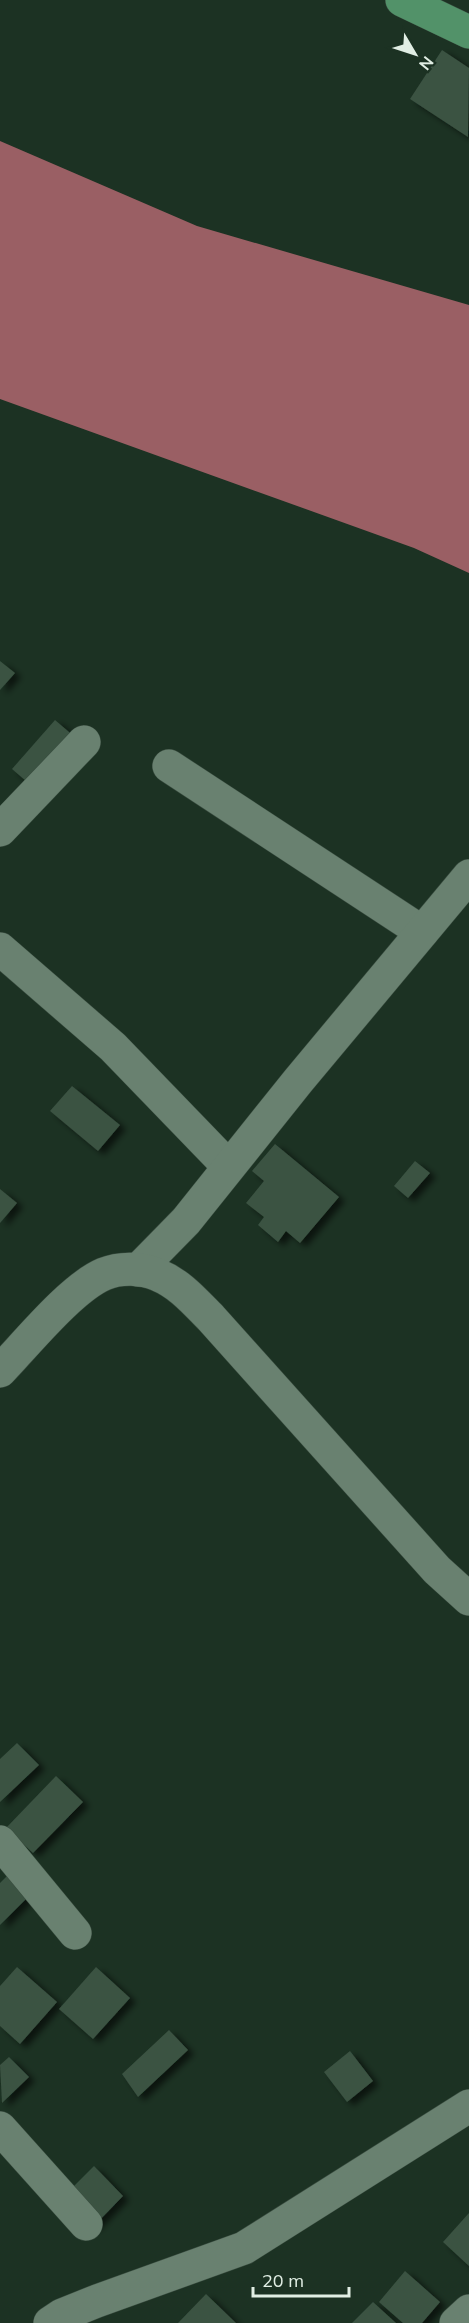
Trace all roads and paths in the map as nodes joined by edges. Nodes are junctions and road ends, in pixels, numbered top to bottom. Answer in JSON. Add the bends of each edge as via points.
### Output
{"nodes":[{"id":1,"x":402,"y":0,"type":"edge"},
{"id":2,"x":469,"y":32,"type":"edge"},
{"id":3,"x":84,"y":742,"type":"dead end"},
{"id":4,"x":169,"y":766,"type":"dead end"},
{"id":5,"x":0,"y":830,"type":"edge"},
{"id":6,"x":469,"y":876,"type":"edge"},
{"id":7,"x":422,"y":932,"type":"junction"},
{"id":8,"x":0,"y":949,"type":"edge"},
{"id":9,"x":228,"y":1166,"type":"junction"},
{"id":10,"x":138,"y":1270,"type":"junction"},
{"id":11,"x":0,"y":1371,"type":"edge"},
{"id":12,"x":469,"y":1599,"type":"edge"},
{"id":13,"x":0,"y":1842,"type":"edge"},
{"id":14,"x":75,"y":1933,"type":"dead end"},
{"id":15,"x":469,"y":2106,"type":"edge"},
{"id":16,"x":0,"y":2128,"type":"edge"},
{"id":17,"x":86,"y":2223,"type":"dead end"},
{"id":18,"x":469,"y":2311,"type":"edge"},
{"id":19,"x":50,"y":2323,"type":"edge"},
{"id":20,"x":456,"y":2323,"type":"edge"}],
"edges":[{"from":1,"to":2,"type":"main road"},
{"from":3,"to":5,"type":"street"},
{"from":4,"to":7,"type":"street"},
{"from":6,"to":7,"type":"street"},
{"from":7,"to":9,"type":"street"},
{"from":8,"to":9,"type":"street","via":[[113,1047]]},
{"from":9,"to":10,"type":"street","via":[[186,1221]]},
{"from":10,"to":11,"type":"street","via":[[106,1274],[88,1284]]},
{"from":10,"to":12,"type":"street","via":[[165,1278],[191,1298],[437,1570]]},
{"from":13,"to":14,"type":"street"},
{"from":15,"to":19,"type":"street","via":[[244,2248],[97,2301]]},
{"from":16,"to":17,"type":"street"},
{"from":18,"to":20,"type":"street"}]}
